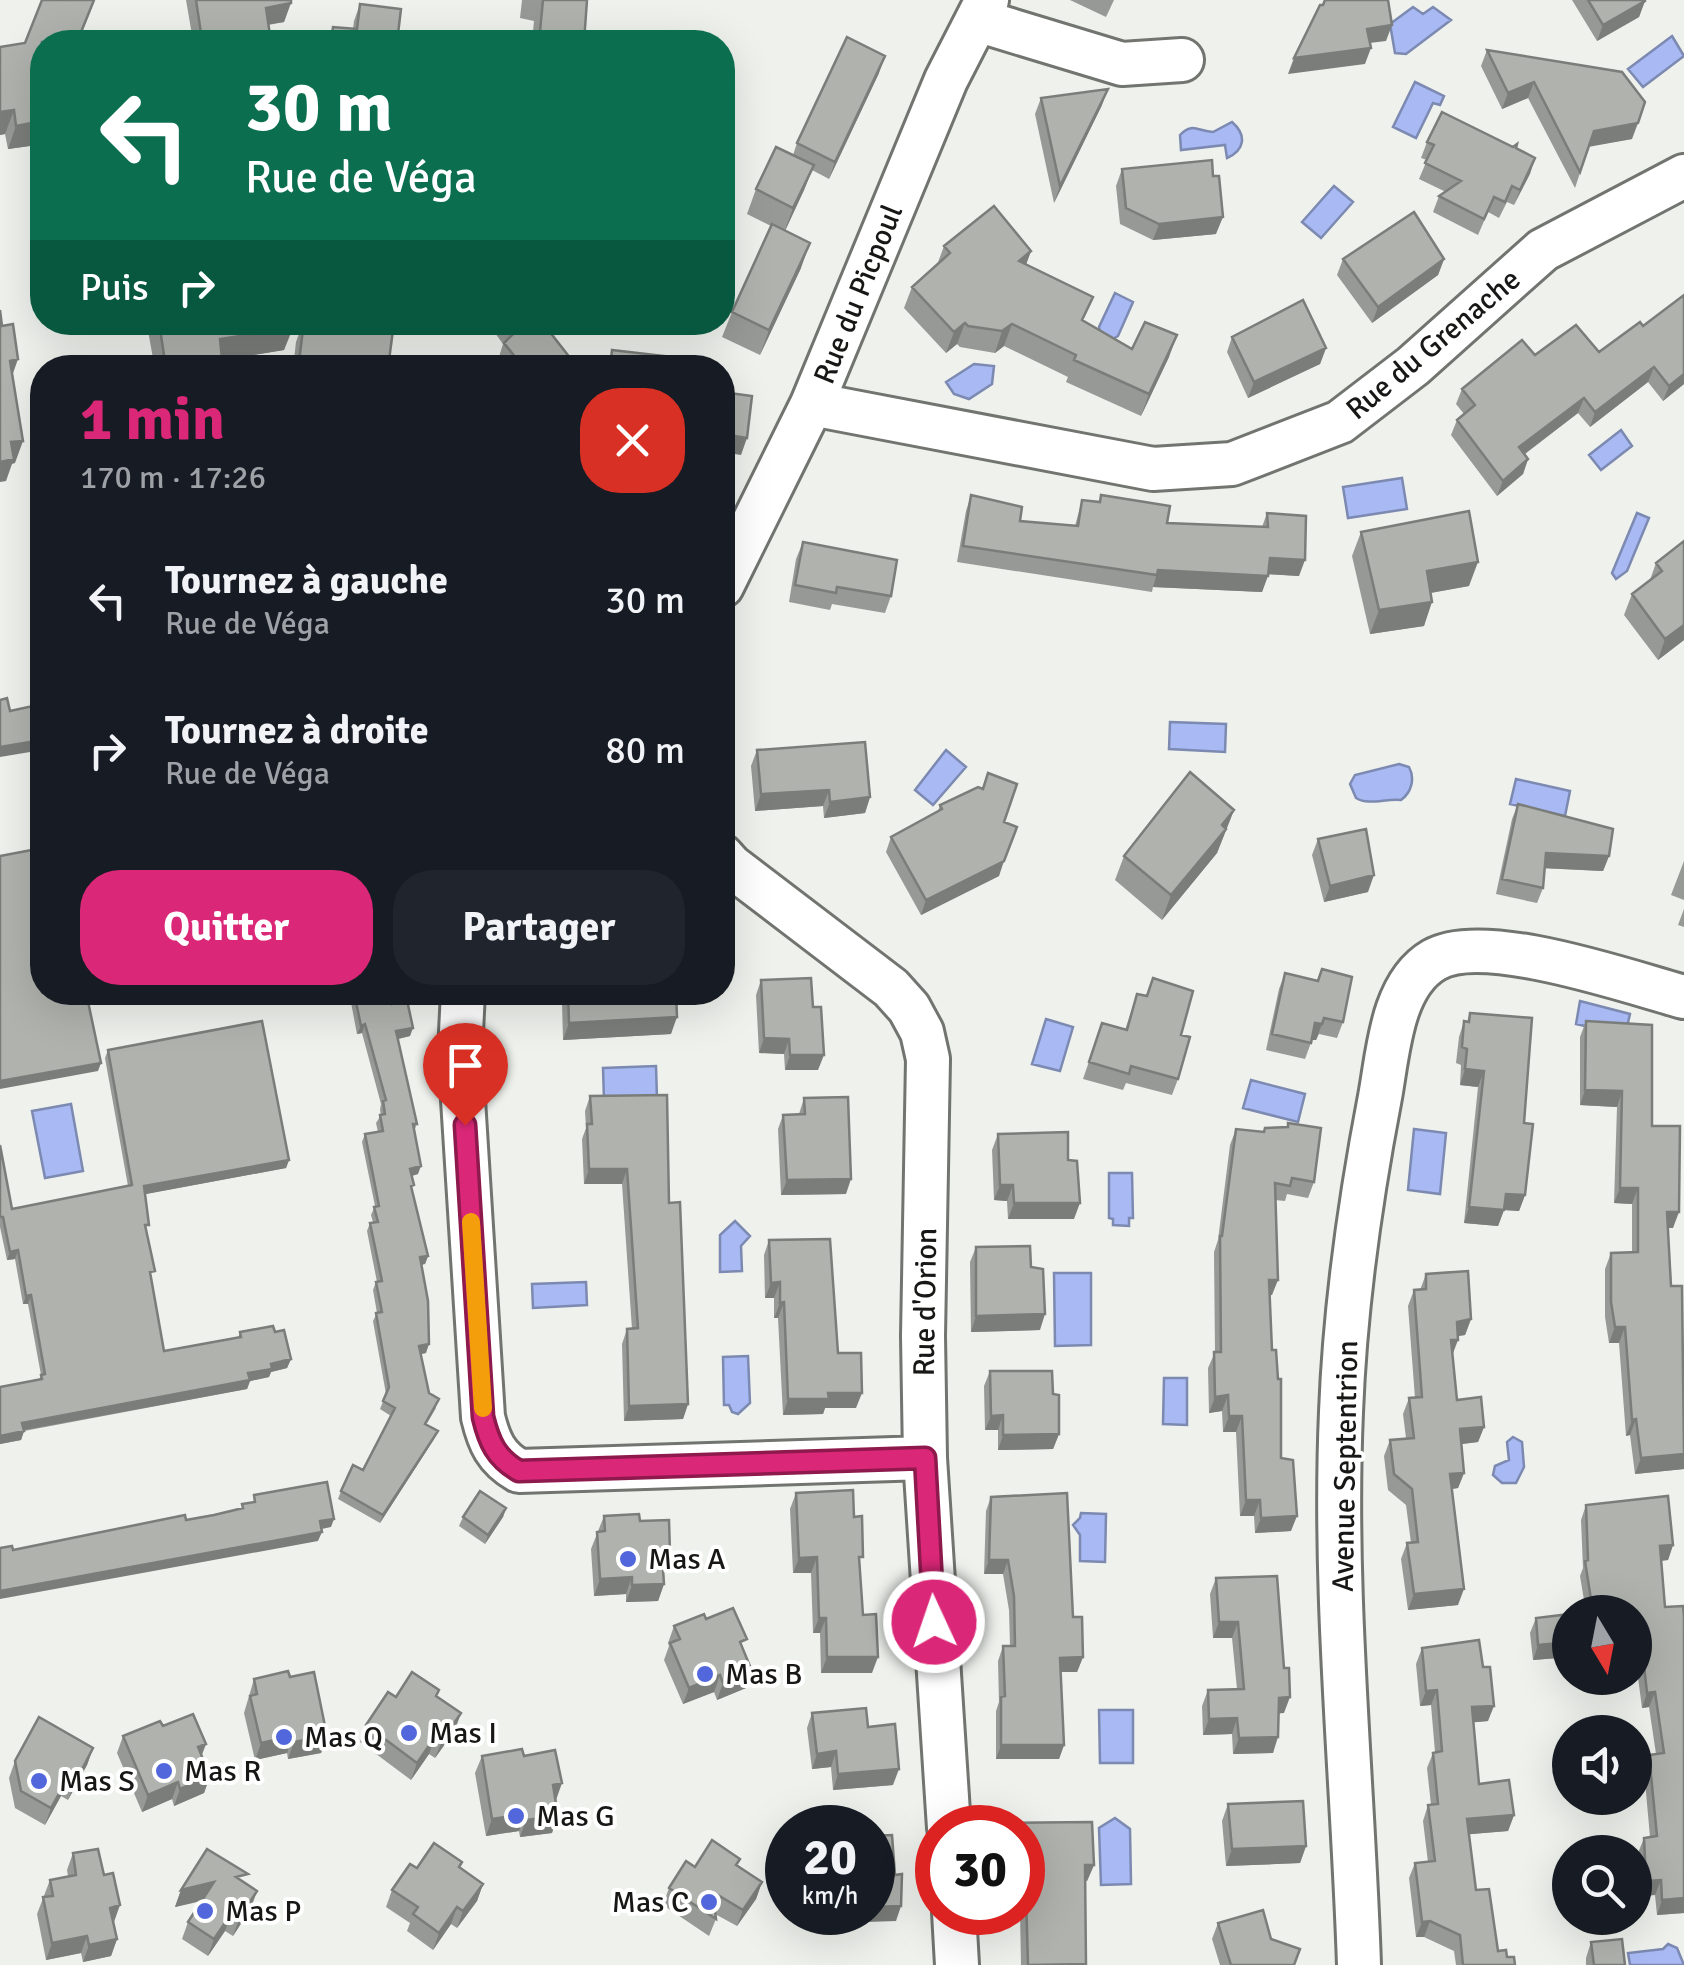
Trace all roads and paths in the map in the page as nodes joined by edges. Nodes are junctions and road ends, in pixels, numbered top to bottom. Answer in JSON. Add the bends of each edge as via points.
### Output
{"nodes":[{"id":1,"x":982,"y":10,"type":"edge"},
{"id":2,"x":1182,"y":60,"type":"dead end"},
{"id":3,"x":1684,"y":176,"type":"edge"},
{"id":4,"x":812,"y":404,"type":"junction"},
{"id":5,"x":735,"y":560,"type":"edge"},
{"id":6,"x":735,"y":871,"type":"edge"},
{"id":7,"x":1684,"y":996,"type":"edge"},
{"id":8,"x":462,"y":1005,"type":"edge"},
{"id":9,"x":925,"y":1458,"type":"junction"},
{"id":10,"x":948,"y":1805,"type":"edge"},
{"id":11,"x":955,"y":1935,"type":"edge"},
{"id":12,"x":957,"y":1965,"type":"edge"},
{"id":13,"x":1359,"y":1965,"type":"edge"}],
"edges":[{"from":1,"to":2,"type":"street","via":[[1122,64]]},
{"from":1,"to":4,"type":"street","name":"Rue du Picpoul","via":[[946,80]]},
{"from":3,"to":4,"type":"street","name":"Rue du Grenache","via":[[1543,250],[1340,422],[1232,464],[1153,470]]},
{"from":4,"to":5,"type":"street","name":"Rue du Picpoul"},
{"from":6,"to":9,"type":"street","name":"Rue d'Orion","via":[[891,988],[922,1032],[930,1086]]},
{"from":7,"to":13,"type":"street","name":"Avenue Septentrion","via":[[1549,960],[1478,950],[1433,960],[1415,976],[1396,1018],[1362,1191],[1340,1414]]},
{"from":8,"to":9,"type":"street","via":[[483,1417],[502,1461],[519,1471]]},
{"from":9,"to":10,"type":"street","name":"Rue d'Orion"},
{"from":11,"to":12,"type":"street"}]}
